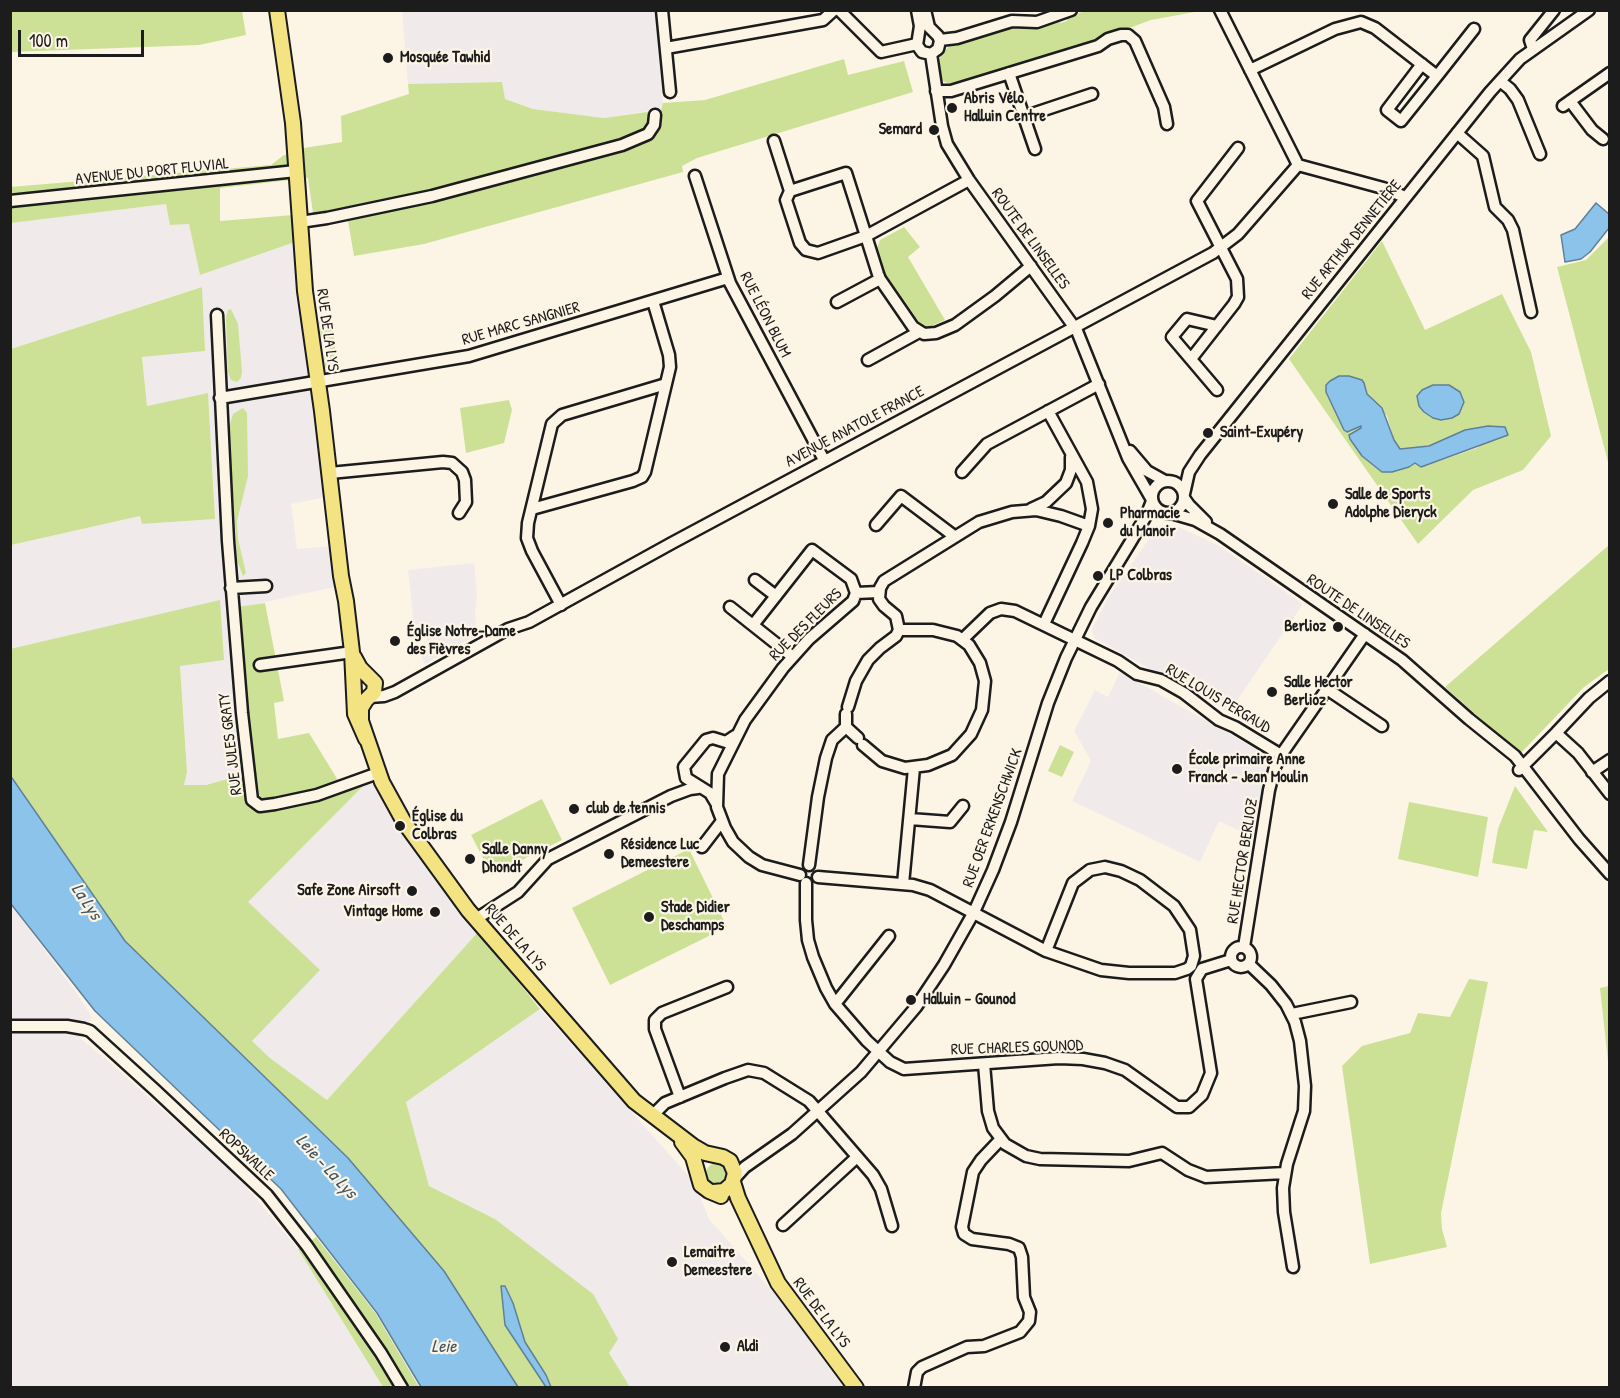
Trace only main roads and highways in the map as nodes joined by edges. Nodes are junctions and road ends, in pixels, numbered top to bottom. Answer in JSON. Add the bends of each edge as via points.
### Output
{"nodes":[{"id":1,"x":277,"y":10,"type":"edge"},
{"id":2,"x":352,"y":652,"type":"junction"},
{"id":3,"x":372,"y":679,"type":"junction"},
{"id":4,"x":353,"y":686,"type":"junction"},
{"id":5,"x":369,"y":697,"type":"junction"},
{"id":6,"x":366,"y":738,"type":"junction"},
{"id":7,"x":675,"y":1133,"type":"junction"},
{"id":8,"x":721,"y":1157,"type":"junction"},
{"id":9,"x":698,"y":1176,"type":"junction"},
{"id":10,"x":734,"y":1180,"type":"junction"},
{"id":11,"x":713,"y":1192,"type":"junction"},
{"id":12,"x":750,"y":1223,"type":"junction"},
{"id":13,"x":856,"y":1388,"type":"edge"}],
"edges":[{"from":1,"to":2,"type":"main road","name":"RUE DE LA LYS","via":[[293,123],[305,291]]},
{"from":2,"to":3,"type":"main road","name":"RUE DE LA LYS","via":[[360,668]]},
{"from":2,"to":4,"type":"main road","name":"RUE DE LA LYS"},
{"from":3,"to":4,"type":"main road","via":[[358,676]]},
{"from":3,"to":5,"type":"main road","via":[[375,690]]},
{"from":4,"to":5,"type":"main road","via":[[359,696]]},
{"from":4,"to":6,"type":"main road","name":"RUE DE LA LYS","via":[[357,720]]},
{"from":5,"to":6,"type":"main road","name":"RUE DE LA LYS","via":[[360,712]]},
{"from":6,"to":7,"type":"main road","name":"RUE DE LA LYS","via":[[390,799],[476,920],[634,1101]]},
{"from":7,"to":8,"type":"main road","name":"RUE DE LA LYS","via":[[700,1150]]},
{"from":7,"to":9,"type":"main road","name":"RUE DE LA LYS","via":[[693,1157]]},
{"from":8,"to":9,"type":"main road","via":[[703,1162]]},
{"from":8,"to":10,"type":"main road","via":[[734,1167]]},
{"from":9,"to":11,"type":"main road","via":[[703,1186]]},
{"from":10,"to":11,"type":"main road","via":[[724,1191]]},
{"from":10,"to":12,"type":"main road","name":"RUE DE LA LYS"},
{"from":11,"to":12,"type":"main road","name":"RUE DE LA LYS","via":[[732,1203]]},
{"from":12,"to":13,"type":"main road","name":"RUE DE LA LYS","via":[[780,1287]]}]}
